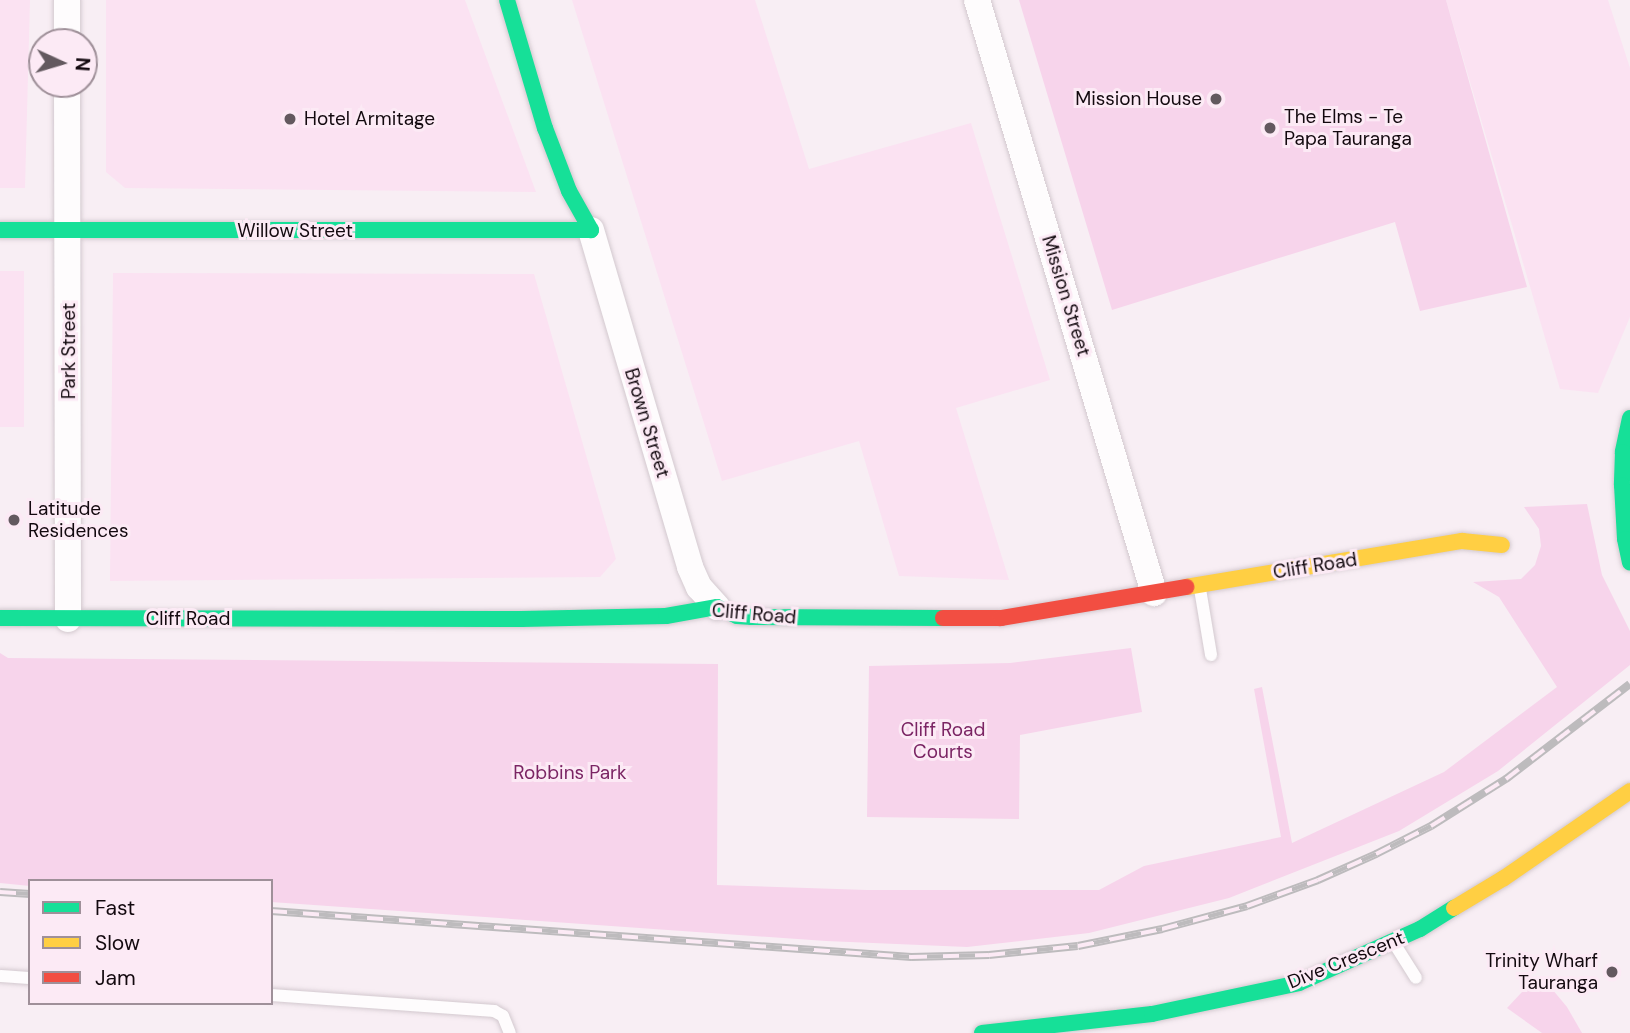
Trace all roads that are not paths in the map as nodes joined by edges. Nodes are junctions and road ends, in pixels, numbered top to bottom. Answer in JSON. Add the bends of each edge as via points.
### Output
{"nodes":[{"id":1,"x":67,"y":0,"type":"edge"},
{"id":2,"x":507,"y":0,"type":"edge"},
{"id":3,"x":977,"y":0,"type":"edge"},
{"id":4,"x":67,"y":28,"type":"edge"},
{"id":5,"x":67,"y":98,"type":"edge"},
{"id":6,"x":584,"y":180,"type":"dead end"},
{"id":7,"x":0,"y":230,"type":"edge"},
{"id":8,"x":69,"y":230,"type":"junction"},
{"id":9,"x":591,"y":230,"type":"junction"},
{"id":10,"x":1630,"y":418,"type":"edge"},
{"id":11,"x":1502,"y":545,"type":"dead end"},
{"id":12,"x":1630,"y":562,"type":"edge"},
{"id":13,"x":1199,"y":585,"type":"junction"},
{"id":14,"x":1154,"y":593,"type":"junction"},
{"id":15,"x":717,"y":607,"type":"junction"},
{"id":16,"x":0,"y":618,"type":"edge"},
{"id":17,"x":68,"y":619,"type":"junction"},
{"id":18,"x":1211,"y":655,"type":"dead end"},
{"id":19,"x":1630,"y":791,"type":"edge"},
{"id":20,"x":1394,"y":943,"type":"junction"},
{"id":21,"x":0,"y":976,"type":"edge"},
{"id":22,"x":28,"y":978,"type":"edge"},
{"id":23,"x":1416,"y":978,"type":"dead end"},
{"id":24,"x":273,"y":995,"type":"edge"},
{"id":25,"x":510,"y":1033,"type":"edge"},
{"id":26,"x":982,"y":1033,"type":"edge"}],
"edges":[{"from":1,"to":4,"type":"street"},
{"from":2,"to":9,"type":"street","name":"Brown Street","via":[[545,128],[569,191]]},
{"from":3,"to":14,"type":"street","name":"Mission Street"},
{"from":5,"to":8,"type":"street","name":"Park Street"},
{"from":6,"to":9,"type":"street","name":"Brown Street"},
{"from":7,"to":8,"type":"street","name":"Willow Street"},
{"from":8,"to":9,"type":"street","name":"Willow Street"},
{"from":8,"to":17,"type":"street","name":"Park Street"},
{"from":9,"to":15,"type":"street","name":"Brown Street","via":[[690,567],[699,587]]},
{"from":10,"to":12,"type":"street","via":[[1622,485]]},
{"from":11,"to":13,"type":"street","name":"Cliff Road","via":[[1462,541]]},
{"from":13,"to":14,"type":"street","name":"Cliff Road"},
{"from":13,"to":18,"type":"lane"},
{"from":14,"to":15,"type":"street","name":"Cliff Road","via":[[1001,618],[752,617]]},
{"from":15,"to":17,"type":"street","name":"Cliff Road","via":[[666,616],[535,619]]},
{"from":16,"to":17,"type":"street","name":"Cliff Road"},
{"from":19,"to":20,"type":"street","name":"Dive Crescent","via":[[1504,878]]},
{"from":20,"to":23,"type":"lane"},
{"from":20,"to":26,"type":"street","name":"Dive Crescent","via":[[1299,982],[1152,1014]]},
{"from":21,"to":22,"type":"lane"},
{"from":24,"to":25,"type":"lane","via":[[494,1011],[503,1016]]}]}
